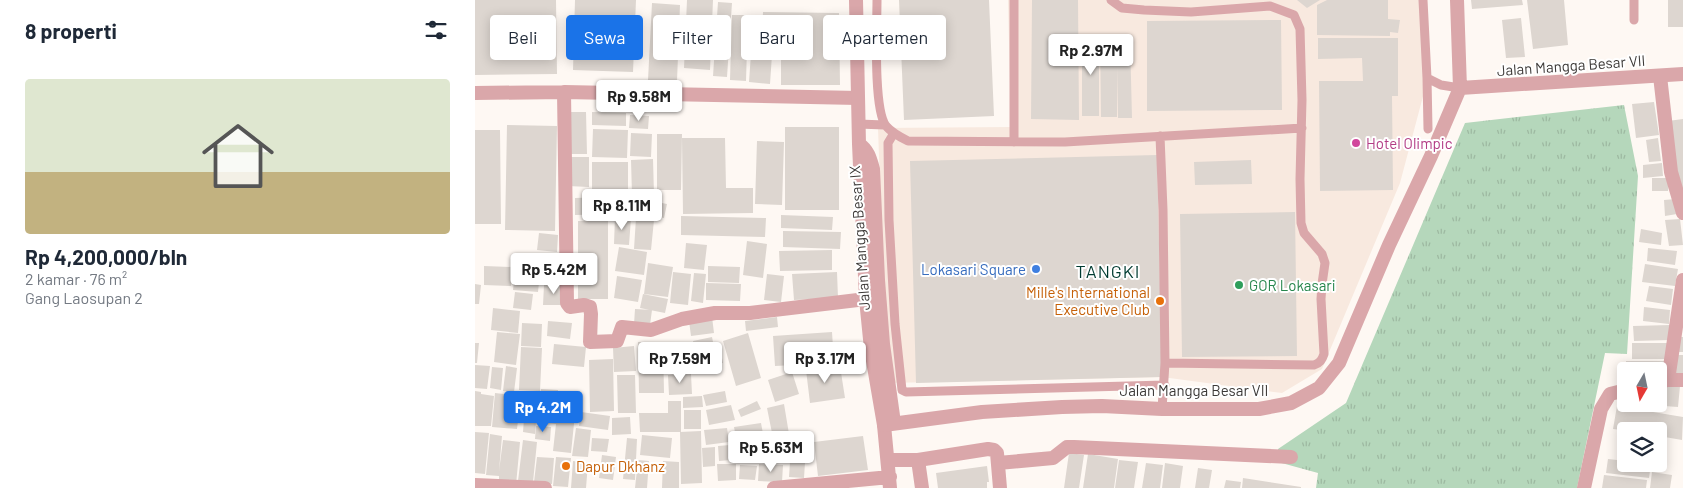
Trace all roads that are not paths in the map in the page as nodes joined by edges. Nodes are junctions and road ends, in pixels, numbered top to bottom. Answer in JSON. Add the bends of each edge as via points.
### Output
{"nodes":[{"id":1,"x":856,"y":0,"type":"edge"},
{"id":2,"x":877,"y":0,"type":"edge"},
{"id":3,"x":1014,"y":0,"type":"edge"},
{"id":4,"x":1111,"y":0,"type":"edge"},
{"id":5,"x":1423,"y":0,"type":"edge"},
{"id":6,"x":1457,"y":0,"type":"edge"},
{"id":7,"x":1634,"y":0,"type":"edge"},
{"id":8,"x":1634,"y":20,"type":"dead end"},
{"id":9,"x":1683,"y":74,"type":"edge"},
{"id":10,"x":1660,"y":76,"type":"junction"},
{"id":11,"x":1427,"y":78,"type":"junction"},
{"id":12,"x":1460,"y":88,"type":"junction"},
{"id":13,"x":563,"y":92,"type":"junction"},
{"id":14,"x":475,"y":93,"type":"edge"},
{"id":15,"x":857,"y":98,"type":"junction"},
{"id":16,"x":859,"y":124,"type":"junction"},
{"id":17,"x":885,"y":125,"type":"junction"},
{"id":18,"x":1302,"y":128,"type":"junction"},
{"id":19,"x":1427,"y":129,"type":"dead end"},
{"id":20,"x":894,"y":133,"type":"junction"},
{"id":21,"x":1161,"y":136,"type":"junction"},
{"id":22,"x":1014,"y":142,"type":"junction"},
{"id":23,"x":859,"y":144,"type":"junction"},
{"id":24,"x":1683,"y":213,"type":"edge"},
{"id":25,"x":1683,"y":280,"type":"edge"},
{"id":26,"x":866,"y":300,"type":"junction"},
{"id":27,"x":1667,"y":362,"type":"edge"},
{"id":28,"x":1165,"y":363,"type":"junction"},
{"id":29,"x":1683,"y":380,"type":"edge"},
{"id":30,"x":1667,"y":381,"type":"edge"},
{"id":31,"x":1165,"y":385,"type":"junction"},
{"id":32,"x":1617,"y":392,"type":"edge"},
{"id":33,"x":1162,"y":409,"type":"junction"},
{"id":34,"x":889,"y":424,"type":"junction"},
{"id":35,"x":1291,"y":457,"type":"dead end"},
{"id":36,"x":888,"y":460,"type":"junction"},
{"id":37,"x":917,"y":460,"type":"junction"},
{"id":38,"x":998,"y":463,"type":"junction"},
{"id":39,"x":890,"y":482,"type":"edge"},
{"id":40,"x":475,"y":485,"type":"edge"},
{"id":41,"x":530,"y":488,"type":"edge"},
{"id":42,"x":545,"y":488,"type":"edge"},
{"id":43,"x":774,"y":488,"type":"edge"},
{"id":44,"x":922,"y":488,"type":"edge"},
{"id":45,"x":1000,"y":488,"type":"edge"},
{"id":46,"x":1584,"y":488,"type":"edge"}],
"edges":[{"from":1,"to":15,"type":"street","name":"Jalan Mangga Besar IX"},
{"from":2,"to":17,"type":"lane","via":[[877,83],[880,113]]},
{"from":3,"to":22,"type":"lane"},
{"from":4,"to":18,"type":"lane","via":[[1122,8],[1144,10],[1191,12],[1270,6],[1294,15],[1300,29]]},
{"from":5,"to":11,"type":"lane"},
{"from":6,"to":12,"type":"street","name":"Jalan Mangga Besar VII"},
{"from":7,"to":8,"type":"lane"},
{"from":9,"to":10,"type":"street","name":"Jalan Mangga Besar VII"},
{"from":10,"to":12,"type":"street","name":"Jalan Mangga Besar VII"},
{"from":10,"to":24,"type":"street","via":[[1671,172]]},
{"from":11,"to":12,"type":"lane","via":[[1441,85]]},
{"from":11,"to":19,"type":"lane"},
{"from":12,"to":33,"type":"street","name":"Jalan Mangga Besar VII","via":[[1339,363],[1319,388],[1291,403],[1259,409]]},
{"from":13,"to":14,"type":"street"},
{"from":13,"to":15,"type":"street"},
{"from":13,"to":26,"type":"street","via":[[567,303],[570,308],[590,307],[590,342],[617,341],[622,327],[651,330],[682,318],[715,313],[750,313]]},
{"from":15,"to":16,"type":"street","name":"Jalan Mangga Besar IX"},
{"from":16,"to":17,"type":"lane"},
{"from":16,"to":23,"type":"street","name":"Jalan Mangga Besar IX"},
{"from":17,"to":20,"type":"lane"},
{"from":18,"to":21,"type":"lane"},
{"from":18,"to":28,"type":"lane","via":[[1302,229],[1322,254],[1325,263],[1322,284],[1323,358],[1314,365]]},
{"from":20,"to":22,"type":"lane","via":[[908,141]]},
{"from":20,"to":31,"type":"lane","via":[[889,143],[889,220],[902,390]]},
{"from":21,"to":22,"type":"lane"},
{"from":21,"to":28,"type":"lane"},
{"from":23,"to":26,"type":"street","name":"Jalan Mangga Besar IX"},
{"from":23,"to":34,"type":"street","name":"Jalan Mangga Besar IX","via":[[865,148],[873,169]]},
{"from":25,"to":27,"type":"street"},
{"from":26,"to":34,"type":"street","name":"Jalan Mangga Besar IX","via":[[871,348]]},
{"from":28,"to":31,"type":"lane"},
{"from":29,"to":30,"type":"street"},
{"from":31,"to":33,"type":"lane"},
{"from":32,"to":46,"type":"street","via":[[1610,394],[1601,409]]},
{"from":33,"to":34,"type":"street","name":"Jalan Mangga Besar VII","via":[[1062,407]]},
{"from":34,"to":36,"type":"street"},
{"from":35,"to":38,"type":"street","via":[[1067,447],[1053,458]]},
{"from":36,"to":37,"type":"street"},
{"from":36,"to":39,"type":"street"},
{"from":37,"to":38,"type":"street","via":[[988,449],[997,453]]},
{"from":37,"to":44,"type":"street"},
{"from":38,"to":45,"type":"street"},
{"from":39,"to":43,"type":"street"},
{"from":40,"to":41,"type":"street"},
{"from":41,"to":42,"type":"street"}]}
